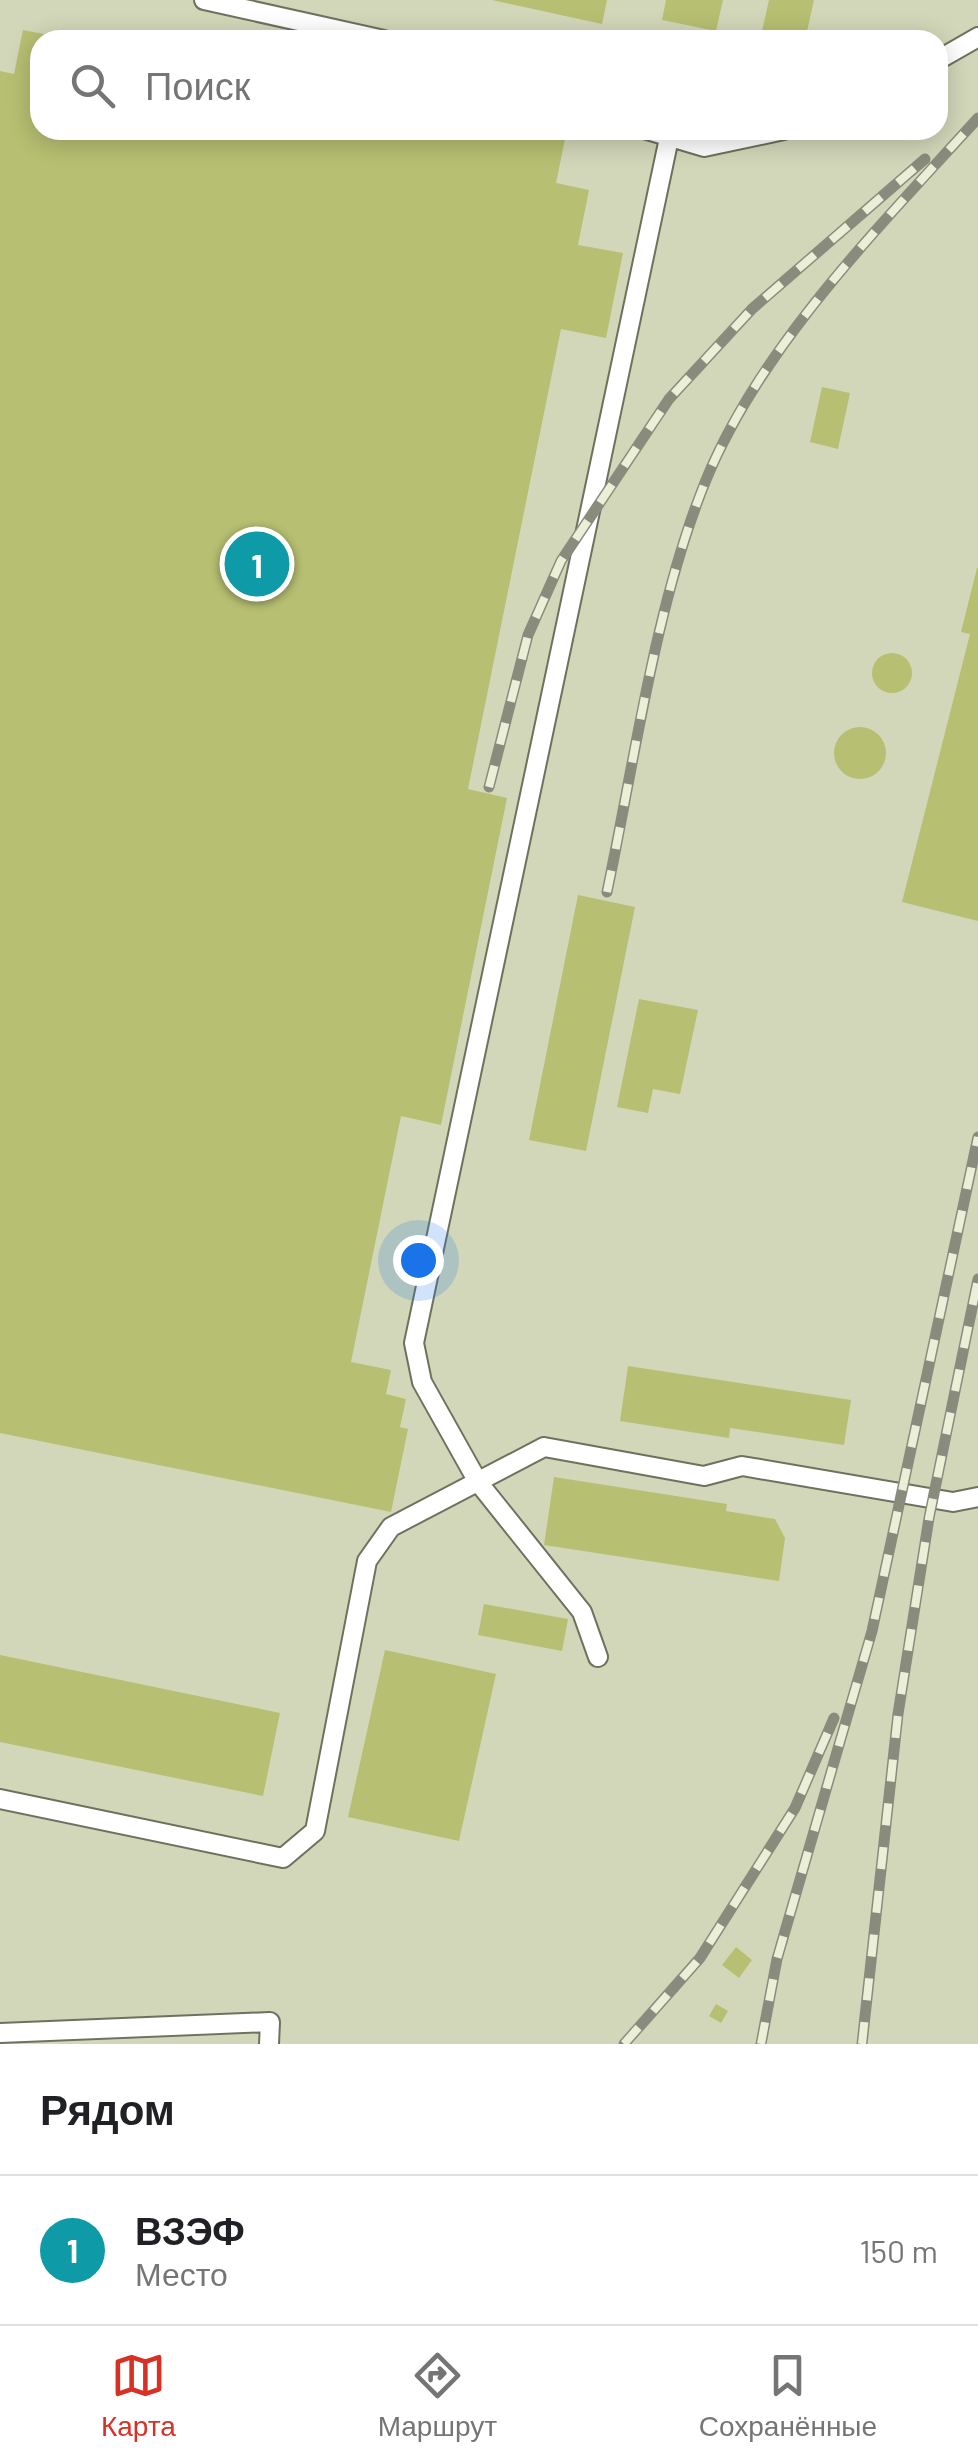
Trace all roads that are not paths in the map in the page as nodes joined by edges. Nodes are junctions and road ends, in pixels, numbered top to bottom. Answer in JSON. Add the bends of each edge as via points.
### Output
{"nodes":[{"id":1,"x":204,"y":0,"type":"edge"},
{"id":2,"x":339,"y":30,"type":"edge"},
{"id":3,"x":978,"y":37,"type":"edge"},
{"id":4,"x":948,"y":54,"type":"edge"},
{"id":5,"x":669,"y":140,"type":"edge"},
{"id":6,"x":677,"y":140,"type":"edge"},
{"id":7,"x":737,"y":140,"type":"edge"},
{"id":8,"x":478,"y":1482,"type":"junction"},
{"id":9,"x":978,"y":1497,"type":"edge"},
{"id":10,"x":598,"y":1657,"type":"dead end"},
{"id":11,"x":0,"y":1799,"type":"edge"},
{"id":12,"x":0,"y":2032,"type":"edge"},
{"id":13,"x":269,"y":2044,"type":"edge"}],
"edges":[{"from":1,"to":2,"type":"lane"},
{"from":3,"to":4,"type":"lane"},
{"from":5,"to":8,"type":"lane","via":[[414,1343],[422,1382]]},
{"from":6,"to":7,"type":"lane","via":[[704,147]]},
{"from":8,"to":9,"type":"lane","via":[[544,1448],[704,1476],[742,1466],[953,1502]]},
{"from":8,"to":10,"type":"lane","via":[[582,1612]]},
{"from":8,"to":11,"type":"lane","via":[[391,1527],[367,1561],[315,1831],[283,1858]]},
{"from":12,"to":13,"type":"lane","via":[[270,2022]]}]}
